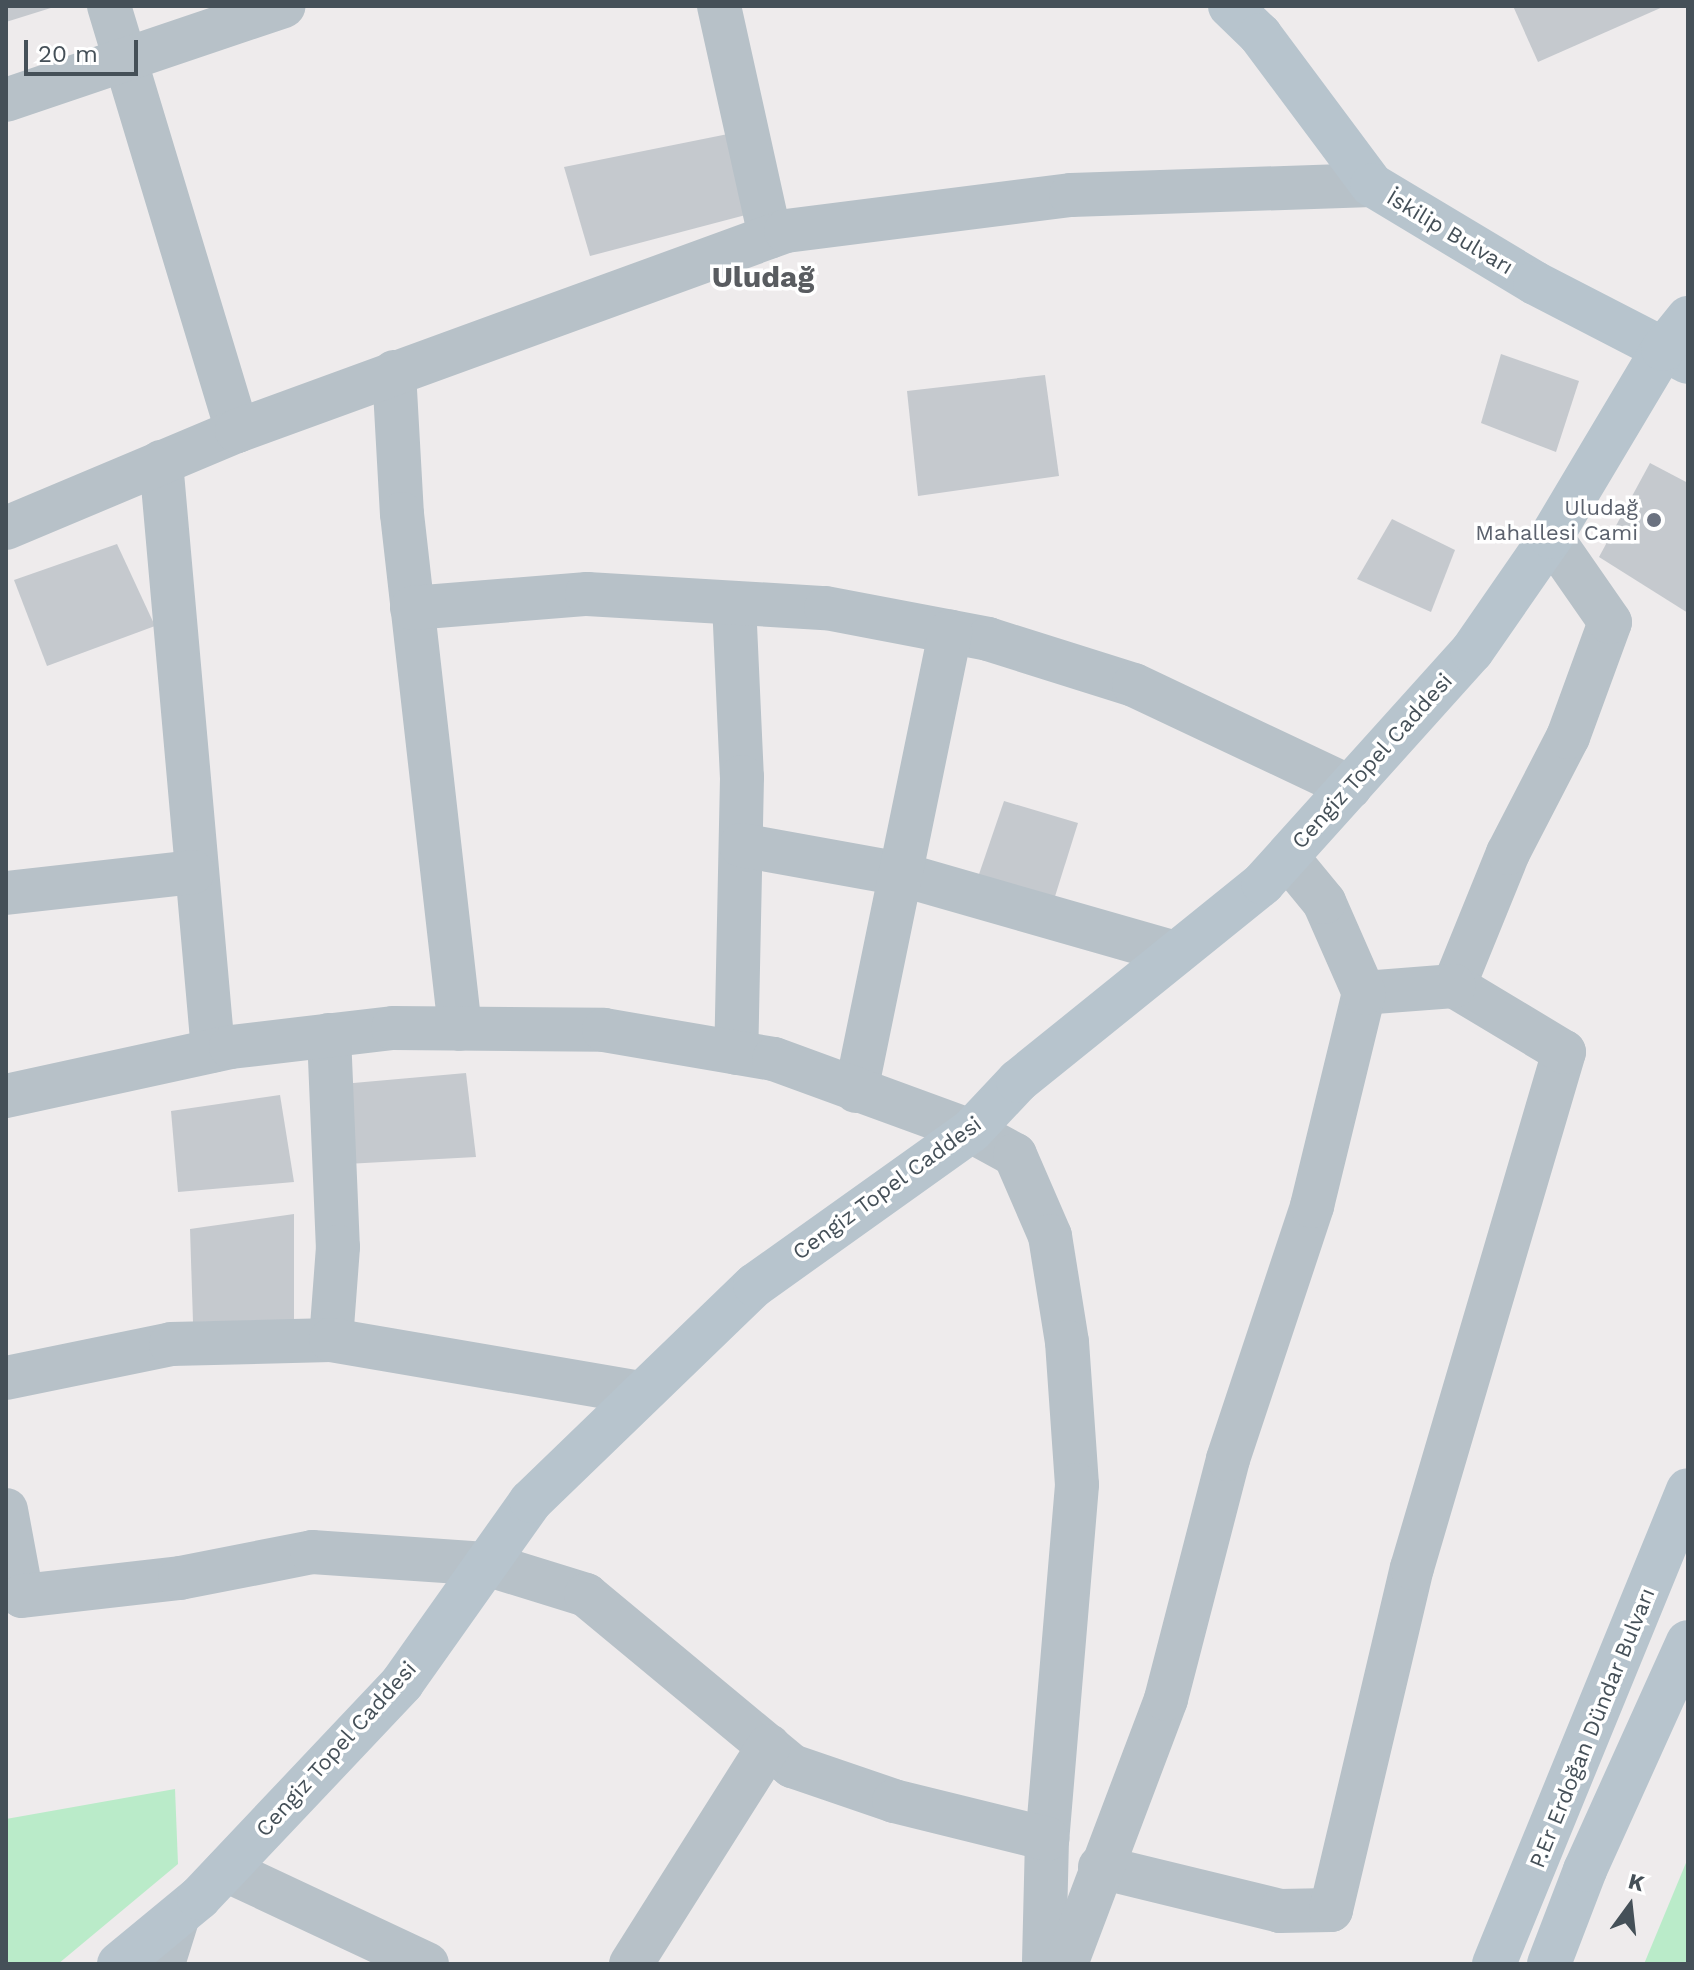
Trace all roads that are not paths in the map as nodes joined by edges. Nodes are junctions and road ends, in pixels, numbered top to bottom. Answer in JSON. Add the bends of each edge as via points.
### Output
{"nodes":[{"id":1,"x":109,"y":6,"type":"edge"},
{"id":2,"x":284,"y":6,"type":"edge"},
{"id":3,"x":719,"y":6,"type":"edge"},
{"id":4,"x":1230,"y":6,"type":"edge"},
{"id":5,"x":126,"y":60,"type":"junction"},
{"id":6,"x":6,"y":100,"type":"edge"},
{"id":7,"x":1372,"y":185,"type":"junction"},
{"id":8,"x":770,"y":236,"type":"junction"},
{"id":9,"x":1680,"y":343,"type":"edge"},
{"id":10,"x":394,"y":372,"type":"junction"},
{"id":11,"x":237,"y":431,"type":"junction"},
{"id":12,"x":161,"y":462,"type":"junction"},
{"id":13,"x":6,"y":528,"type":"edge"},
{"id":14,"x":1551,"y":537,"type":"junction"},
{"id":15,"x":734,"y":603,"type":"junction"},
{"id":16,"x":412,"y":608,"type":"junction"},
{"id":17,"x":950,"y":632,"type":"junction"},
{"id":18,"x":1350,"y":787,"type":"junction"},
{"id":19,"x":741,"y":845,"type":"junction"},
{"id":20,"x":1287,"y":857,"type":"junction"},
{"id":21,"x":193,"y":872,"type":"junction"},
{"id":22,"x":900,"y":874,"type":"junction"},
{"id":23,"x":6,"y":893,"type":"edge"},
{"id":24,"x":1176,"y":953,"type":"junction"},
{"id":25,"x":1454,"y":986,"type":"junction"},
{"id":26,"x":1364,"y":993,"type":"junction"},
{"id":27,"x":460,"y":1029,"type":"junction"},
{"id":28,"x":329,"y":1035,"type":"junction"},
{"id":29,"x":213,"y":1051,"type":"junction"},
{"id":30,"x":736,"y":1053,"type":"junction"},
{"id":31,"x":856,"y":1091,"type":"junction"},
{"id":32,"x":6,"y":1096,"type":"edge"},
{"id":33,"x":971,"y":1131,"type":"junction"},
{"id":34,"x":331,"y":1340,"type":"junction"},
{"id":35,"x":6,"y":1378,"type":"edge"},
{"id":36,"x":642,"y":1393,"type":"junction"},
{"id":37,"x":1688,"y":1490,"type":"edge"},
{"id":38,"x":6,"y":1510,"type":"edge"},
{"id":39,"x":486,"y":1564,"type":"junction"},
{"id":40,"x":14,"y":1600,"type":"edge"},
{"id":41,"x":1688,"y":1642,"type":"edge"},
{"id":42,"x":769,"y":1746,"type":"junction"},
{"id":43,"x":1047,"y":1839,"type":"junction"},
{"id":44,"x":1100,"y":1867,"type":"junction"},
{"id":45,"x":226,"y":1870,"type":"junction"},
{"id":46,"x":178,"y":1916,"type":"junction"},
{"id":47,"x":119,"y":1964,"type":"edge"},
{"id":48,"x":163,"y":1964,"type":"edge"},
{"id":49,"x":427,"y":1964,"type":"edge"},
{"id":50,"x":631,"y":1964,"type":"edge"},
{"id":51,"x":1044,"y":1964,"type":"edge"},
{"id":52,"x":1066,"y":1964,"type":"edge"},
{"id":53,"x":1494,"y":1964,"type":"edge"},
{"id":54,"x":1549,"y":1964,"type":"edge"}],
"edges":[{"from":1,"to":5,"type":"street"},
{"from":2,"to":5,"type":"street"},
{"from":3,"to":8,"type":"street"},
{"from":4,"to":7,"type":"main road","name":"İskilip Bulvarı","via":[[1260,35]]},
{"from":5,"to":6,"type":"street"},
{"from":5,"to":11,"type":"street"},
{"from":7,"to":8,"type":"street","via":[[1071,195]]},
{"from":7,"to":9,"type":"main road","name":"İskilip Bulvarı","via":[[1535,283]]},
{"from":8,"to":10,"type":"street"},
{"from":9,"to":14,"type":"main road","name":"Cengiz Topel Caddesi"},
{"from":10,"to":11,"type":"street"},
{"from":10,"to":16,"type":"street"},
{"from":11,"to":12,"type":"street"},
{"from":12,"to":13,"type":"street"},
{"from":12,"to":21,"type":"street"},
{"from":14,"to":18,"type":"main road","name":"Cengiz Topel Caddesi","via":[[1472,651]]},
{"from":14,"to":25,"type":"street","via":[[1610,622],[1568,737],[1508,853]]},
{"from":15,"to":16,"type":"street","via":[[587,594]]},
{"from":15,"to":17,"type":"street","via":[[826,608]]},
{"from":15,"to":19,"type":"street"},
{"from":16,"to":27,"type":"street"},
{"from":17,"to":18,"type":"street","via":[[1134,685]]},
{"from":17,"to":22,"type":"street"},
{"from":18,"to":20,"type":"main road","name":"Cengiz Topel Caddesi"},
{"from":19,"to":22,"type":"street"},
{"from":19,"to":30,"type":"street"},
{"from":20,"to":24,"type":"main road","name":"Cengiz Topel Caddesi"},
{"from":20,"to":26,"type":"street","via":[[1324,902]]},
{"from":21,"to":23,"type":"street"},
{"from":21,"to":29,"type":"street"},
{"from":22,"to":24,"type":"street"},
{"from":22,"to":31,"type":"street"},
{"from":24,"to":33,"type":"main road","name":"Cengiz Topel Caddesi","via":[[1018,1081]]},
{"from":25,"to":26,"type":"street"},
{"from":25,"to":44,"type":"street","via":[[1564,1052],[1412,1568],[1331,1910],[1280,1911]]},
{"from":26,"to":44,"type":"street","via":[[1312,1206],[1228,1459],[1166,1699]]},
{"from":27,"to":28,"type":"street","via":[[393,1028]]},
{"from":27,"to":30,"type":"street","via":[[604,1030]]},
{"from":28,"to":29,"type":"street"},
{"from":28,"to":34,"type":"street","via":[[338,1247]]},
{"from":29,"to":32,"type":"street"},
{"from":30,"to":31,"type":"street","via":[[774,1059]]},
{"from":31,"to":33,"type":"street"},
{"from":33,"to":36,"type":"main road","name":"Cengiz Topel Caddesi","via":[[755,1285]]},
{"from":33,"to":43,"type":"street","via":[[1015,1155],[1050,1236],[1067,1342],[1077,1485]]},
{"from":34,"to":35,"type":"street","via":[[171,1344]]},
{"from":34,"to":36,"type":"street"},
{"from":36,"to":39,"type":"main road","name":"Cengiz Topel Caddesi","via":[[531,1501]]},
{"from":37,"to":53,"type":"main road","name":"P.Er Erdoğan Dündar Bulvarı"},
{"from":38,"to":40,"type":"street"},
{"from":39,"to":40,"type":"street","via":[[312,1552],[180,1578]]},
{"from":39,"to":42,"type":"street","via":[[586,1595]]},
{"from":39,"to":45,"type":"main road","name":"Cengiz Topel Caddesi","via":[[402,1683]]},
{"from":41,"to":54,"type":"main road","via":[[1585,1870]]},
{"from":42,"to":43,"type":"street","via":[[792,1766],[894,1801]]},
{"from":42,"to":50,"type":"street"},
{"from":43,"to":51,"type":"street"},
{"from":44,"to":52,"type":"street"},
{"from":45,"to":46,"type":"main road","name":"Cengiz Topel Caddesi"},
{"from":45,"to":49,"type":"street"},
{"from":46,"to":47,"type":"main road","name":"Cengiz Topel Caddesi"},
{"from":46,"to":48,"type":"street"}]}
